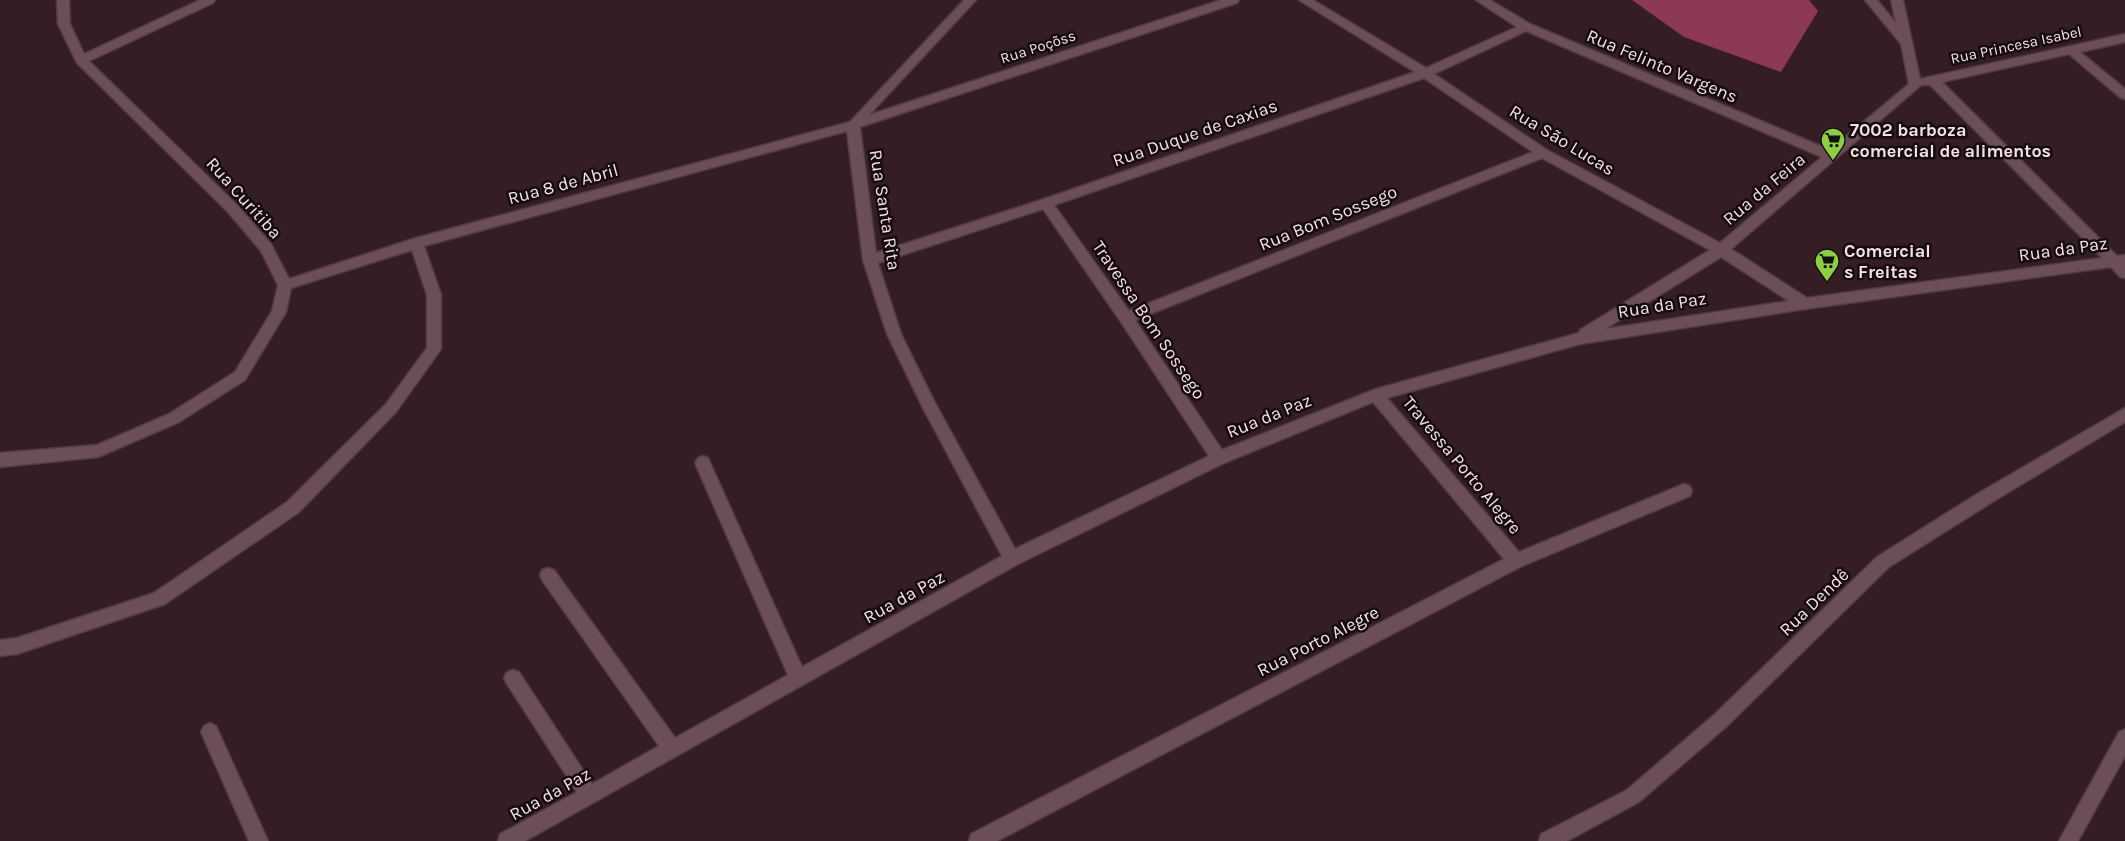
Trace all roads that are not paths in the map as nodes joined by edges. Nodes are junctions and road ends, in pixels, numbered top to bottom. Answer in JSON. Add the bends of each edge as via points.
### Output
{"nodes":[{"id":1,"x":63,"y":0,"type":"edge"},
{"id":2,"x":209,"y":0,"type":"edge"},
{"id":3,"x":970,"y":0,"type":"edge"},
{"id":4,"x":1233,"y":0,"type":"edge"},
{"id":5,"x":1304,"y":0,"type":"edge"},
{"id":6,"x":1482,"y":0,"type":"edge"},
{"id":7,"x":1871,"y":0,"type":"edge"},
{"id":8,"x":1897,"y":0,"type":"edge"},
{"id":9,"x":1526,"y":27,"type":"junction"},
{"id":10,"x":2125,"y":38,"type":"edge"},
{"id":11,"x":1907,"y":45,"type":"junction"},
{"id":12,"x":2071,"y":50,"type":"junction"},
{"id":13,"x":81,"y":60,"type":"junction"},
{"id":14,"x":1425,"y":73,"type":"junction"},
{"id":15,"x":1932,"y":79,"type":"junction"},
{"id":16,"x":1915,"y":85,"type":"junction"},
{"id":17,"x":2125,"y":95,"type":"edge"},
{"id":18,"x":853,"y":125,"type":"junction"},
{"id":19,"x":1543,"y":152,"type":"junction"},
{"id":20,"x":1832,"y":156,"type":"junction"},
{"id":21,"x":1046,"y":203,"type":"junction"},
{"id":22,"x":416,"y":243,"type":"junction"},
{"id":23,"x":1721,"y":250,"type":"junction"},
{"id":24,"x":870,"y":260,"type":"junction"},
{"id":25,"x":2119,"y":261,"type":"edge"},
{"id":26,"x":2125,"y":273,"type":"edge"},
{"id":27,"x":285,"y":285,"type":"junction"},
{"id":28,"x":1805,"y":304,"type":"junction"},
{"id":29,"x":1126,"y":318,"type":"junction"},
{"id":30,"x":1580,"y":338,"type":"junction"},
{"id":31,"x":1376,"y":395,"type":"junction"},
{"id":32,"x":2125,"y":414,"type":"edge"},
{"id":33,"x":1219,"y":458,"type":"junction"},
{"id":34,"x":0,"y":460,"type":"edge"},
{"id":35,"x":703,"y":463,"type":"dead end"},
{"id":36,"x":1684,"y":490,"type":"dead end"},
{"id":37,"x":1012,"y":559,"type":"junction"},
{"id":38,"x":1516,"y":561,"type":"junction"},
{"id":39,"x":548,"y":575,"type":"dead end"},
{"id":40,"x":0,"y":648,"type":"edge"},
{"id":41,"x":513,"y":678,"type":"dead end"},
{"id":42,"x":798,"y":678,"type":"junction"},
{"id":43,"x":210,"y":732,"type":"dead end"},
{"id":44,"x":2125,"y":738,"type":"edge"},
{"id":45,"x":672,"y":749,"type":"junction"},
{"id":46,"x":589,"y":795,"type":"junction"},
{"id":47,"x":259,"y":841,"type":"edge"},
{"id":48,"x":507,"y":841,"type":"edge"},
{"id":49,"x":978,"y":841,"type":"edge"},
{"id":50,"x":1548,"y":841,"type":"edge"},
{"id":51,"x":2068,"y":841,"type":"edge"}],
"edges":[{"from":1,"to":13,"type":"street","name":"Rua Curitiba","via":[[64,24]]},
{"from":2,"to":13,"type":"street"},
{"from":3,"to":18,"type":"street"},
{"from":4,"to":18,"type":"street","name":"Rua Poçõss"},
{"from":5,"to":14,"type":"street","name":"Rua São Lucas"},
{"from":6,"to":9,"type":"street","name":"Rua Felinto Vargens"},
{"from":7,"to":11,"type":"street"},
{"from":8,"to":11,"type":"street"},
{"from":9,"to":14,"type":"street","name":"Rua Duque de Caxias"},
{"from":9,"to":20,"type":"street","name":"Rua Felinto Vargens"},
{"from":10,"to":12,"type":"street","name":"Rua Princesa Isabel"},
{"from":11,"to":16,"type":"street"},
{"from":12,"to":15,"type":"street","name":"Rua Princesa Isabel"},
{"from":12,"to":17,"type":"street"},
{"from":13,"to":27,"type":"street","name":"Rua Curitiba","via":[[232,208],[266,248]]},
{"from":14,"to":19,"type":"street","name":"Rua São Lucas"},
{"from":14,"to":21,"type":"street","name":"Rua Duque de Caxias"},
{"from":15,"to":16,"type":"street","name":"Rua Princesa Isabel"},
{"from":15,"to":25,"type":"street"},
{"from":16,"to":20,"type":"street","name":"Rua da Feira"},
{"from":18,"to":22,"type":"street","name":"Rua 8 de Abril"},
{"from":18,"to":24,"type":"street","name":"Rua Santa Rita"},
{"from":19,"to":23,"type":"street","name":"Rua São Lucas"},
{"from":19,"to":29,"type":"street","name":"Rua Bom Sossego"},
{"from":20,"to":23,"type":"street","name":"Rua da Feira"},
{"from":21,"to":24,"type":"street","name":"Rua Duque de Caxias"},
{"from":21,"to":29,"type":"street","name":"Travessa Bom Sossego"},
{"from":22,"to":27,"type":"street","name":"Rua 8 de Abril"},
{"from":22,"to":40,"type":"street","via":[[434,295],[434,349],[391,408],[292,507],[159,599],[17,646]]},
{"from":23,"to":28,"type":"street","name":"Rua São Lucas"},
{"from":23,"to":30,"type":"street","name":"Rua da Feira"},
{"from":24,"to":37,"type":"street","name":"Rua Santa Rita","via":[[894,334]]},
{"from":25,"to":26,"type":"street"},
{"from":25,"to":28,"type":"street","name":"Rua da Paz"},
{"from":27,"to":34,"type":"street","via":[[279,312],[240,376],[174,418],[98,450]]},
{"from":28,"to":30,"type":"street","name":"Rua da Paz"},
{"from":29,"to":33,"type":"street","name":"Travessa Bom Sossego"},
{"from":30,"to":31,"type":"street","name":"Rua da Paz"},
{"from":31,"to":33,"type":"street","name":"Rua da Paz"},
{"from":31,"to":38,"type":"street","name":"Travessa Porto Alegre"},
{"from":32,"to":50,"type":"street","name":"Rua Dendê","via":[[1883,562],[1722,720],[1632,796]]},
{"from":33,"to":37,"type":"street","name":"Rua da Paz"},
{"from":35,"to":42,"type":"street"},
{"from":36,"to":38,"type":"street","name":"Rua Porto Alegre"},
{"from":37,"to":42,"type":"street","name":"Rua da Paz"},
{"from":38,"to":49,"type":"street","name":"Rua Porto Alegre"},
{"from":39,"to":45,"type":"street"},
{"from":41,"to":46,"type":"street"},
{"from":42,"to":45,"type":"street","name":"Rua da Paz"},
{"from":43,"to":47,"type":"street"},
{"from":44,"to":51,"type":"street"},
{"from":45,"to":46,"type":"street","name":"Rua da Paz"},
{"from":46,"to":48,"type":"street","name":"Rua da Paz"}]}
